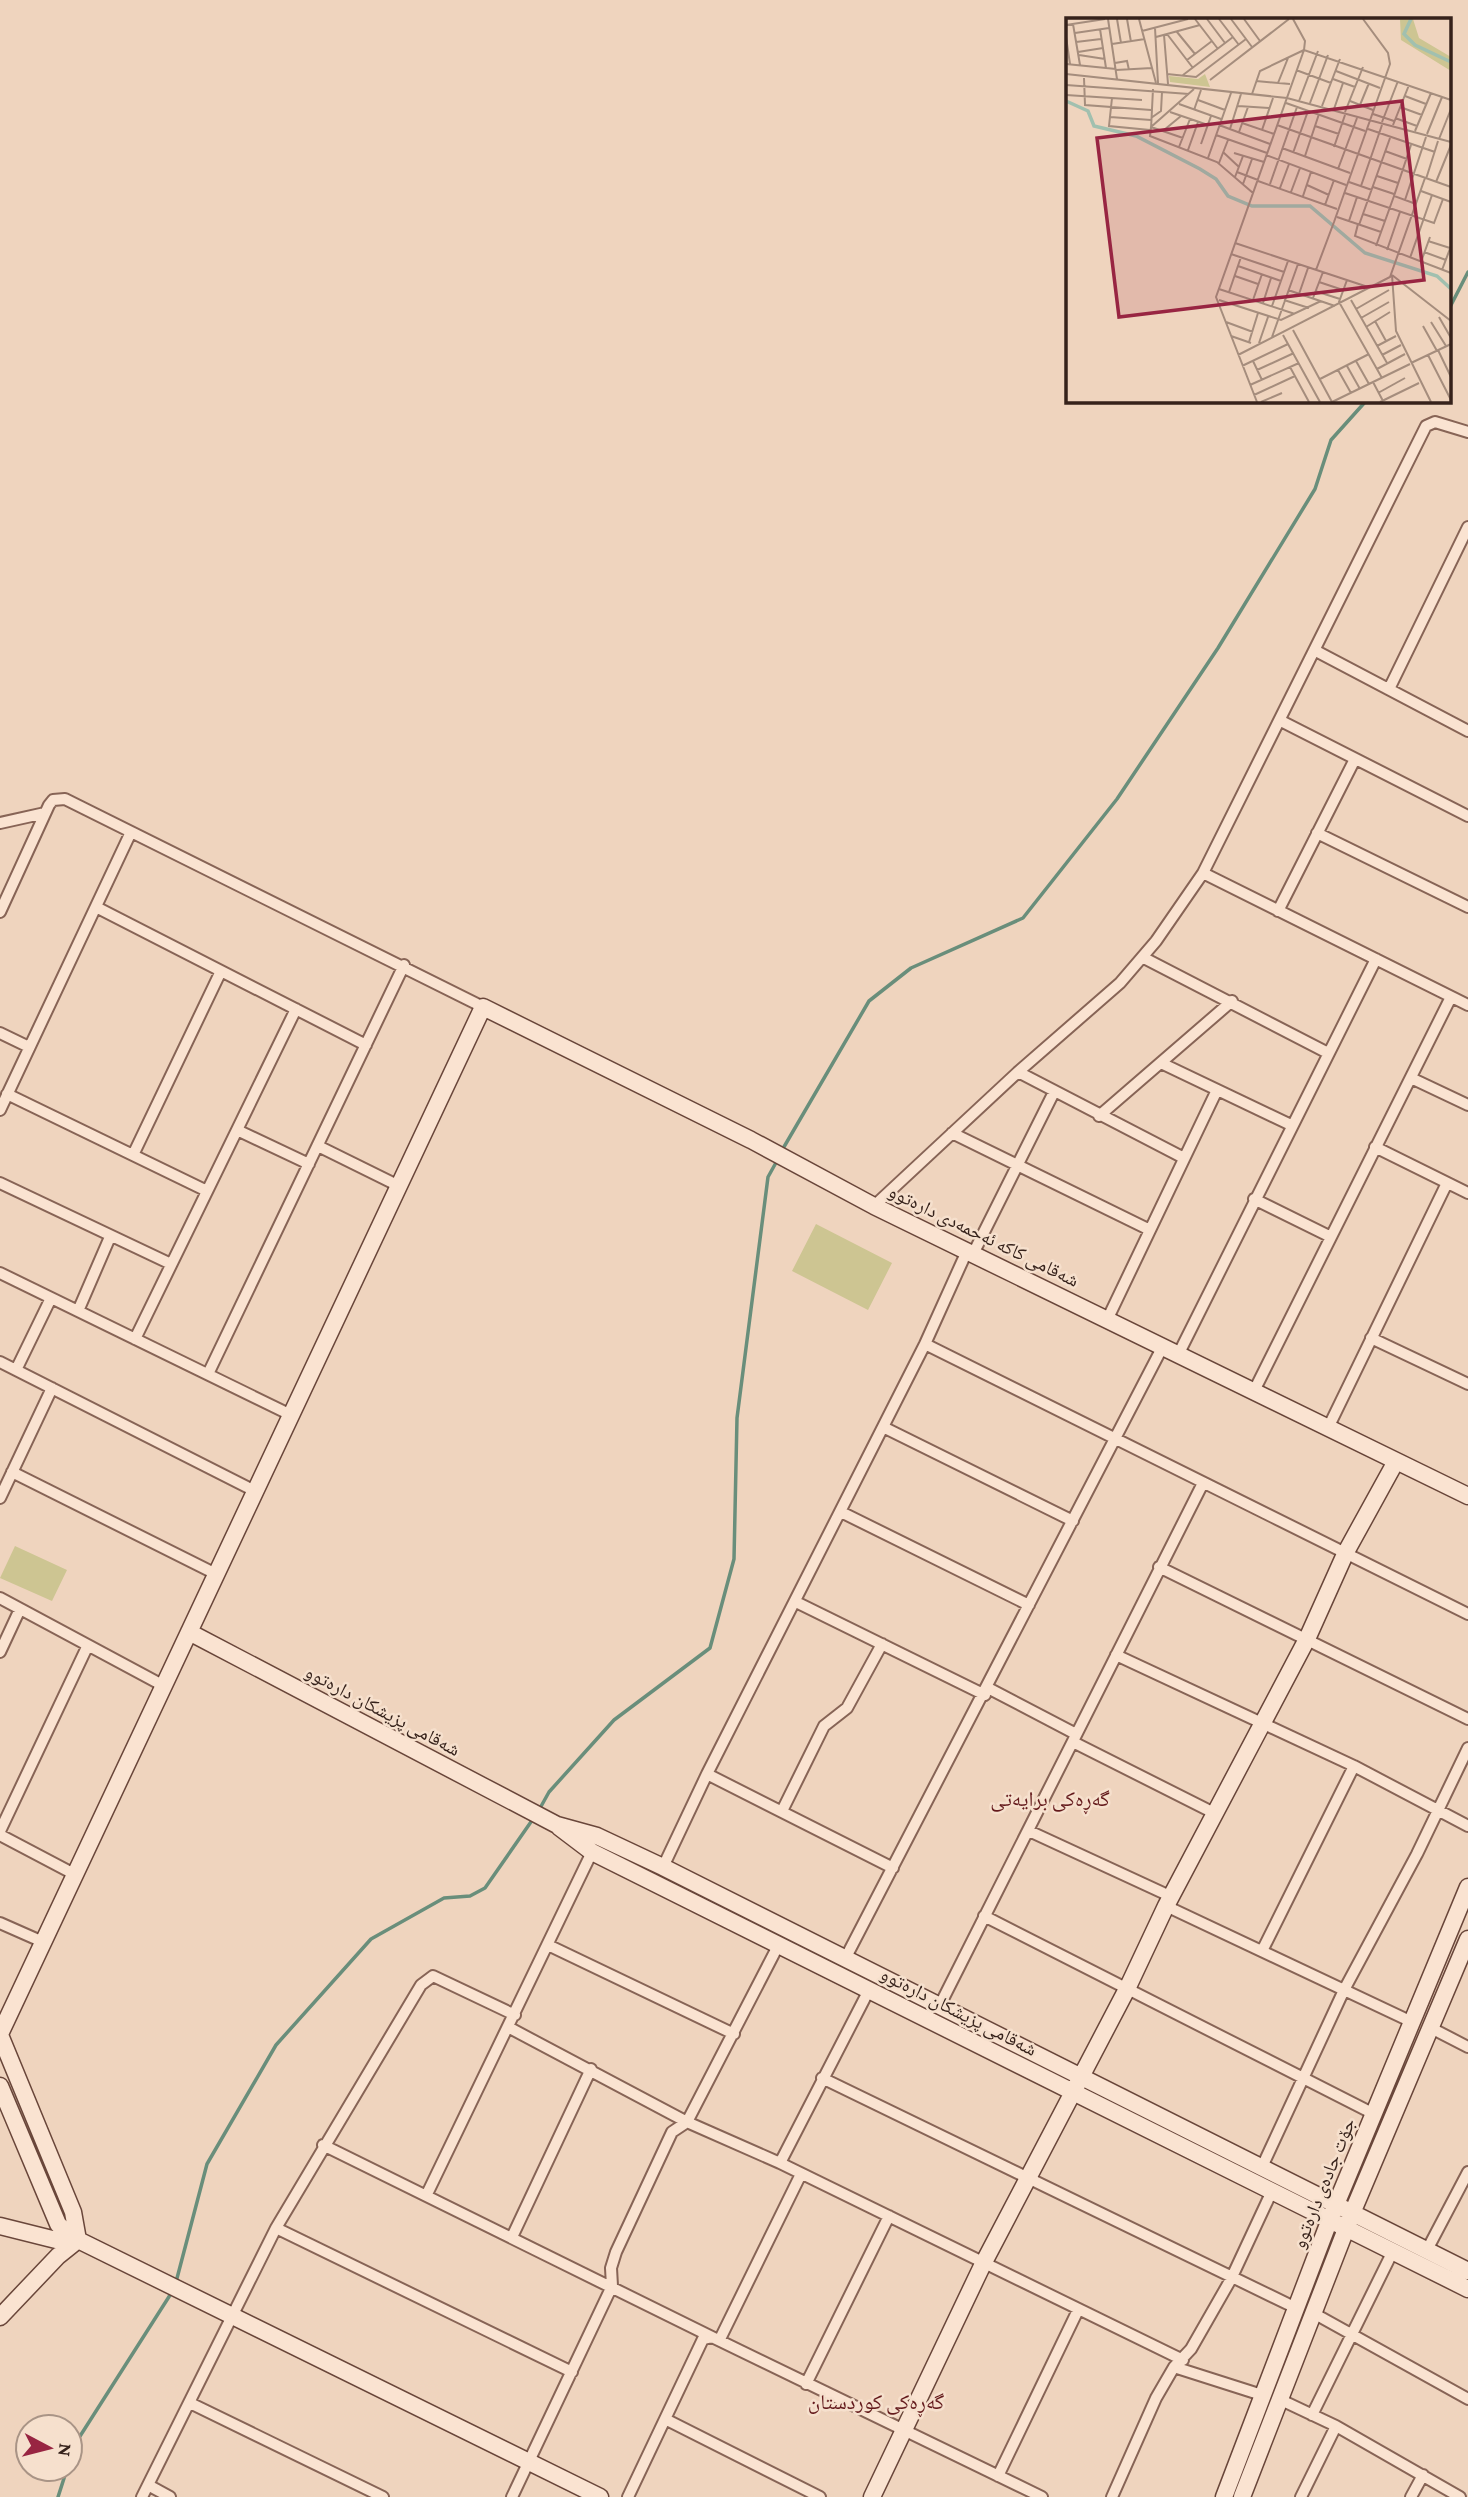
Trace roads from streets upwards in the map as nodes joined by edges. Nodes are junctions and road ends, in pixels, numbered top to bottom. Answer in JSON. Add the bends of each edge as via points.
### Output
{"nodes":[{"id":1,"x":1468,"y":432,"type":"edge"},
{"id":2,"x":1468,"y":527,"type":"edge"},
{"id":3,"x":1465,"y":544,"type":"edge"},
{"id":4,"x":1316,"y":651,"type":"junction"},
{"id":5,"x":1389,"y":689,"type":"junction"},
{"id":6,"x":1281,"y":721,"type":"junction"},
{"id":7,"x":1468,"y":731,"type":"edge"},
{"id":8,"x":1355,"y":759,"type":"junction"},
{"id":9,"x":45,"y":813,"type":"junction"},
{"id":10,"x":1468,"y":816,"type":"edge"},
{"id":11,"x":0,"y":823,"type":"edge"},
{"id":12,"x":131,"y":832,"type":"junction"},
{"id":13,"x":1317,"y":833,"type":"junction"},
{"id":14,"x":1203,"y":873,"type":"junction"},
{"id":15,"x":1468,"y":892,"type":"edge"},
{"id":16,"x":1465,"y":905,"type":"edge"},
{"id":17,"x":96,"y":907,"type":"junction"},
{"id":18,"x":1278,"y":911,"type":"junction"},
{"id":19,"x":0,"y":912,"type":"edge"},
{"id":20,"x":1144,"y":958,"type":"junction"},
{"id":21,"x":1376,"y":959,"type":"junction"},
{"id":22,"x":404,"y":965,"type":"junction"},
{"id":23,"x":221,"y":971,"type":"junction"},
{"id":24,"x":1451,"y":997,"type":"junction"},
{"id":25,"x":1231,"y":1000,"type":"junction"},
{"id":26,"x":1468,"y":1005,"type":"edge"},
{"id":27,"x":483,"y":1007,"type":"junction"},
{"id":28,"x":296,"y":1009,"type":"junction"},
{"id":29,"x":0,"y":1033,"type":"edge"},
{"id":30,"x":366,"y":1045,"type":"junction"},
{"id":31,"x":29,"y":1047,"type":"junction"},
{"id":32,"x":1328,"y":1053,"type":"junction"},
{"id":33,"x":1161,"y":1063,"type":"junction"},
{"id":34,"x":1018,"y":1072,"type":"junction"},
{"id":35,"x":1411,"y":1078,"type":"junction"},
{"id":36,"x":1217,"y":1090,"type":"junction"},
{"id":37,"x":1054,"y":1093,"type":"junction"},
{"id":38,"x":7,"y":1094,"type":"junction"},
{"id":39,"x":1468,"y":1105,"type":"edge"},
{"id":40,"x":0,"y":1110,"type":"edge"},
{"id":41,"x":1099,"y":1116,"type":"junction"},
{"id":42,"x":1292,"y":1125,"type":"junction"},
{"id":43,"x":237,"y":1130,"type":"junction"},
{"id":44,"x":952,"y":1133,"type":"junction"},
{"id":45,"x":318,"y":1146,"type":"junction"},
{"id":46,"x":1375,"y":1147,"type":"junction"},
{"id":47,"x":133,"y":1154,"type":"junction"},
{"id":48,"x":1184,"y":1158,"type":"junction"},
{"id":49,"x":309,"y":1164,"type":"junction"},
{"id":50,"x":1018,"y":1166,"type":"junction"},
{"id":51,"x":0,"y":1183,"type":"edge"},
{"id":52,"x":1447,"y":1183,"type":"junction"},
{"id":53,"x":399,"y":1186,"type":"junction"},
{"id":54,"x":207,"y":1191,"type":"junction"},
{"id":55,"x":1468,"y":1193,"type":"edge"},
{"id":56,"x":1254,"y":1199,"type":"junction"},
{"id":57,"x":874,"y":1206,"type":"junction"},
{"id":58,"x":1150,"y":1230,"type":"junction"},
{"id":59,"x":1329,"y":1236,"type":"junction"},
{"id":60,"x":110,"y":1237,"type":"junction"},
{"id":61,"x":970,"y":1253,"type":"junction"},
{"id":62,"x":171,"y":1264,"type":"junction"},
{"id":63,"x":0,"y":1273,"type":"edge"},
{"id":64,"x":51,"y":1298,"type":"junction"},
{"id":65,"x":78,"y":1311,"type":"junction"},
{"id":66,"x":1108,"y":1318,"type":"junction"},
{"id":67,"x":1371,"y":1338,"type":"junction"},
{"id":68,"x":135,"y":1339,"type":"junction"},
{"id":69,"x":925,"y":1344,"type":"junction"},
{"id":70,"x":1163,"y":1346,"type":"junction"},
{"id":71,"x":1179,"y":1353,"type":"junction"},
{"id":72,"x":0,"y":1362,"type":"edge"},
{"id":73,"x":16,"y":1370,"type":"junction"},
{"id":74,"x":208,"y":1374,"type":"junction"},
{"id":75,"x":1468,"y":1384,"type":"edge"},
{"id":76,"x":52,"y":1388,"type":"junction"},
{"id":77,"x":1254,"y":1391,"type":"junction"},
{"id":78,"x":291,"y":1415,"type":"junction"},
{"id":79,"x":883,"y":1427,"type":"junction"},
{"id":80,"x":1328,"y":1428,"type":"junction"},
{"id":81,"x":1115,"y":1440,"type":"junction"},
{"id":82,"x":1395,"y":1463,"type":"junction"},
{"id":83,"x":12,"y":1472,"type":"junction"},
{"id":84,"x":1203,"y":1483,"type":"junction"},
{"id":85,"x":255,"y":1491,"type":"junction"},
{"id":86,"x":1468,"y":1496,"type":"edge"},
{"id":87,"x":0,"y":1498,"type":"edge"},
{"id":88,"x":841,"y":1512,"type":"junction"},
{"id":89,"x":1073,"y":1521,"type":"junction"},
{"id":90,"x":1346,"y":1552,"type":"junction"},
{"id":91,"x":1159,"y":1567,"type":"junction"},
{"id":92,"x":216,"y":1574,"type":"junction"},
{"id":93,"x":0,"y":1598,"type":"edge"},
{"id":94,"x":796,"y":1602,"type":"junction"},
{"id":95,"x":1029,"y":1605,"type":"junction"},
{"id":96,"x":20,"y":1609,"type":"junction"},
{"id":97,"x":1468,"y":1614,"type":"edge"},
{"id":98,"x":189,"y":1632,"type":"junction"},
{"id":99,"x":1307,"y":1639,"type":"junction"},
{"id":100,"x":882,"y":1644,"type":"junction"},
{"id":101,"x":88,"y":1645,"type":"junction"},
{"id":102,"x":0,"y":1652,"type":"edge"},
{"id":103,"x":1116,"y":1655,"type":"junction"},
{"id":104,"x":164,"y":1686,"type":"junction"},
{"id":105,"x":986,"y":1691,"type":"junction"},
{"id":106,"x":1468,"y":1719,"type":"edge"},
{"id":107,"x":1261,"y":1723,"type":"junction"},
{"id":108,"x":1074,"y":1738,"type":"junction"},
{"id":109,"x":1468,"y":1748,"type":"edge"},
{"id":110,"x":1353,"y":1766,"type":"junction"},
{"id":111,"x":707,"y":1774,"type":"junction"},
{"id":112,"x":1438,"y":1810,"type":"junction"},
{"id":113,"x":782,"y":1811,"type":"junction"},
{"id":114,"x":1216,"y":1814,"type":"junction"},
{"id":115,"x":1468,"y":1826,"type":"edge"},
{"id":116,"x":1029,"y":1831,"type":"junction"},
{"id":117,"x":0,"y":1833,"type":"edge"},
{"id":118,"x":574,"y":1834,"type":"junction"},
{"id":119,"x":592,"y":1852,"type":"junction"},
{"id":120,"x":663,"y":1867,"type":"junction"},
{"id":121,"x":894,"y":1868,"type":"junction"},
{"id":122,"x":74,"y":1874,"type":"junction"},
{"id":123,"x":1468,"y":1887,"type":"edge"},
{"id":124,"x":1169,"y":1901,"type":"junction"},
{"id":125,"x":984,"y":1916,"type":"junction"},
{"id":126,"x":0,"y":1923,"type":"edge"},
{"id":127,"x":1468,"y":1939,"type":"edge"},
{"id":128,"x":43,"y":1942,"type":"junction"},
{"id":129,"x":779,"y":1944,"type":"junction"},
{"id":130,"x":548,"y":1945,"type":"junction"},
{"id":131,"x":1262,"y":1951,"type":"junction"},
{"id":132,"x":842,"y":1966,"type":"junction"},
{"id":133,"x":1128,"y":1989,"type":"junction"},
{"id":134,"x":870,"y":1990,"type":"junction"},
{"id":135,"x":1344,"y":1990,"type":"junction"},
{"id":136,"x":939,"y":2007,"type":"junction"},
{"id":137,"x":515,"y":2015,"type":"junction"},
{"id":138,"x":1412,"y":2022,"type":"junction"},
{"id":139,"x":508,"y":2027,"type":"junction"},
{"id":140,"x":1431,"y":2028,"type":"junction"},
{"id":141,"x":0,"y":2034,"type":"edge"},
{"id":142,"x":734,"y":2034,"type":"junction"},
{"id":143,"x":1468,"y":2048,"type":"edge"},
{"id":144,"x":591,"y":2069,"type":"junction"},
{"id":145,"x":1082,"y":2076,"type":"junction"},
{"id":146,"x":822,"y":2078,"type":"junction"},
{"id":147,"x":1306,"y":2078,"type":"junction"},
{"id":148,"x":0,"y":2086,"type":"edge"},
{"id":149,"x":1074,"y":2092,"type":"junction"},
{"id":150,"x":1374,"y":2114,"type":"junction"},
{"id":151,"x":688,"y":2122,"type":"junction"},
{"id":152,"x":323,"y":2145,"type":"junction"},
{"id":153,"x":780,"y":2163,"type":"junction"},
{"id":154,"x":1261,"y":2169,"type":"junction"},
{"id":155,"x":1468,"y":2172,"type":"edge"},
{"id":156,"x":801,"y":2174,"type":"junction"},
{"id":157,"x":1028,"y":2178,"type":"junction"},
{"id":158,"x":1272,"y":2191,"type":"junction"},
{"id":159,"x":427,"y":2194,"type":"junction"},
{"id":160,"x":1353,"y":2211,"type":"junction"},
{"id":161,"x":1333,"y":2212,"type":"junction"},
{"id":162,"x":889,"y":2216,"type":"junction"},
{"id":163,"x":0,"y":2226,"type":"edge"},
{"id":164,"x":276,"y":2228,"type":"junction"},
{"id":165,"x":1347,"y":2228,"type":"junction"},
{"id":166,"x":512,"y":2237,"type":"junction"},
{"id":167,"x":75,"y":2242,"type":"junction"},
{"id":168,"x":1427,"y":2250,"type":"junction"},
{"id":169,"x":1393,"y":2251,"type":"junction"},
{"id":170,"x":984,"y":2264,"type":"junction"},
{"id":171,"x":1468,"y":2271,"type":"edge"},
{"id":172,"x":1231,"y":2279,"type":"junction"},
{"id":173,"x":612,"y":2286,"type":"junction"},
{"id":174,"x":1468,"y":2289,"type":"edge"},
{"id":175,"x":1296,"y":2308,"type":"junction"},
{"id":176,"x":1077,"y":2310,"type":"junction"},
{"id":177,"x":1315,"y":2314,"type":"junction"},
{"id":178,"x":234,"y":2316,"type":"junction"},
{"id":179,"x":0,"y":2317,"type":"edge"},
{"id":180,"x":1350,"y":2335,"type":"junction"},
{"id":181,"x":716,"y":2338,"type":"junction"},
{"id":182,"x":1178,"y":2364,"type":"junction"},
{"id":183,"x":572,"y":2372,"type":"junction"},
{"id":184,"x":806,"y":2384,"type":"junction"},
{"id":185,"x":1265,"y":2396,"type":"junction"},
{"id":186,"x":1468,"y":2399,"type":"edge"},
{"id":187,"x":1281,"y":2400,"type":"junction"},
{"id":188,"x":190,"y":2403,"type":"junction"},
{"id":189,"x":1312,"y":2415,"type":"junction"},
{"id":190,"x":667,"y":2420,"type":"junction"},
{"id":191,"x":1336,"y":2426,"type":"junction"},
{"id":192,"x":905,"y":2430,"type":"junction"},
{"id":193,"x":531,"y":2461,"type":"junction"},
{"id":194,"x":1423,"y":2475,"type":"junction"},
{"id":195,"x":998,"y":2476,"type":"junction"},
{"id":196,"x":148,"y":2486,"type":"junction"},
{"id":197,"x":142,"y":2497,"type":"edge"},
{"id":198,"x":170,"y":2497,"type":"edge"},
{"id":199,"x":383,"y":2497,"type":"edge"},
{"id":200,"x":512,"y":2497,"type":"edge"},
{"id":201,"x":600,"y":2497,"type":"edge"},
{"id":202,"x":628,"y":2497,"type":"edge"},
{"id":203,"x":820,"y":2497,"type":"edge"},
{"id":204,"x":872,"y":2497,"type":"edge"},
{"id":205,"x":1042,"y":2497,"type":"edge"},
{"id":206,"x":1112,"y":2497,"type":"edge"},
{"id":207,"x":1224,"y":2497,"type":"edge"},
{"id":208,"x":1242,"y":2497,"type":"edge"},
{"id":209,"x":1301,"y":2497,"type":"edge"},
{"id":210,"x":1411,"y":2497,"type":"edge"},
{"id":211,"x":1460,"y":2497,"type":"edge"}],
"edges":[{"from":1,"to":4,"type":"street","via":[[1435,422],[1426,426]]},
{"from":2,"to":3,"type":"street"},
{"from":3,"to":5,"type":"street"},
{"from":4,"to":5,"type":"street"},
{"from":4,"to":6,"type":"street"},
{"from":5,"to":7,"type":"street"},
{"from":6,"to":8,"type":"street"},
{"from":6,"to":14,"type":"street"},
{"from":8,"to":10,"type":"street"},
{"from":8,"to":13,"type":"street"},
{"from":9,"to":11,"type":"street"},
{"from":9,"to":12,"type":"street","via":[[53,800],[65,799]]},
{"from":9,"to":19,"type":"street"},
{"from":12,"to":17,"type":"street"},
{"from":12,"to":22,"type":"street"},
{"from":13,"to":16,"type":"street"},
{"from":13,"to":18,"type":"street"},
{"from":14,"to":18,"type":"street"},
{"from":14,"to":20,"type":"street"},
{"from":15,"to":16,"type":"street"},
{"from":17,"to":23,"type":"street"},
{"from":17,"to":31,"type":"street"},
{"from":18,"to":21,"type":"street"},
{"from":20,"to":25,"type":"street"},
{"from":20,"to":34,"type":"street"},
{"from":21,"to":24,"type":"street"},
{"from":21,"to":32,"type":"street"},
{"from":22,"to":27,"type":"street"},
{"from":22,"to":30,"type":"street"},
{"from":23,"to":28,"type":"street"},
{"from":23,"to":47,"type":"street"},
{"from":24,"to":26,"type":"street"},
{"from":24,"to":35,"type":"street"},
{"from":25,"to":32,"type":"street"},
{"from":25,"to":33,"type":"street"},
{"from":27,"to":53,"type":"street"},
{"from":27,"to":57,"type":"street","name":"شەقامی کاکە ئەحمەدی دارەتوو"},
{"from":28,"to":30,"type":"street"},
{"from":28,"to":43,"type":"street"},
{"from":29,"to":31,"type":"street"},
{"from":30,"to":45,"type":"street"},
{"from":31,"to":38,"type":"street"},
{"from":32,"to":42,"type":"street"},
{"from":33,"to":36,"type":"street"},
{"from":33,"to":41,"type":"street"},
{"from":34,"to":37,"type":"street"},
{"from":34,"to":44,"type":"street"},
{"from":35,"to":39,"type":"street"},
{"from":35,"to":46,"type":"street"},
{"from":36,"to":42,"type":"street"},
{"from":36,"to":48,"type":"street"},
{"from":37,"to":41,"type":"street"},
{"from":37,"to":50,"type":"street"},
{"from":38,"to":40,"type":"street"},
{"from":38,"to":47,"type":"street"},
{"from":41,"to":48,"type":"street"},
{"from":42,"to":56,"type":"street"},
{"from":43,"to":49,"type":"street"},
{"from":43,"to":54,"type":"street"},
{"from":44,"to":50,"type":"street"},
{"from":44,"to":57,"type":"street"},
{"from":45,"to":49,"type":"street"},
{"from":45,"to":53,"type":"street"},
{"from":46,"to":52,"type":"street"},
{"from":46,"to":59,"type":"street"},
{"from":47,"to":54,"type":"street"},
{"from":48,"to":58,"type":"street"},
{"from":49,"to":74,"type":"street"},
{"from":50,"to":58,"type":"street"},
{"from":50,"to":61,"type":"street"},
{"from":51,"to":60,"type":"street"},
{"from":52,"to":55,"type":"street"},
{"from":52,"to":67,"type":"street"},
{"from":53,"to":78,"type":"street"},
{"from":54,"to":62,"type":"street"},
{"from":56,"to":59,"type":"street"},
{"from":56,"to":71,"type":"street"},
{"from":57,"to":61,"type":"street","name":"شەقامی کاکە ئەحمەدی دارەتوو"},
{"from":58,"to":66,"type":"street"},
{"from":59,"to":77,"type":"street"},
{"from":60,"to":62,"type":"street"},
{"from":60,"to":65,"type":"street"},
{"from":61,"to":66,"type":"street","name":"شەقامی کاکە ئەحمەدی دارەتوو"},
{"from":61,"to":69,"type":"street"},
{"from":62,"to":68,"type":"street"},
{"from":63,"to":64,"type":"street"},
{"from":64,"to":65,"type":"street"},
{"from":64,"to":73,"type":"street"},
{"from":65,"to":68,"type":"street"},
{"from":66,"to":70,"type":"street","name":"شەقامی کاکە ئەحمەدی دارەتوو"},
{"from":67,"to":75,"type":"street"},
{"from":67,"to":80,"type":"street"},
{"from":68,"to":74,"type":"street"},
{"from":69,"to":79,"type":"street"},
{"from":69,"to":81,"type":"street"},
{"from":70,"to":71,"type":"street","name":"شەقامی کاکە ئەحمەدی دارەتوو"},
{"from":70,"to":81,"type":"street"},
{"from":71,"to":77,"type":"street","name":"شەقامی کاکە ئەحمەدی دارەتوو"},
{"from":72,"to":73,"type":"street"},
{"from":73,"to":76,"type":"street"},
{"from":74,"to":78,"type":"street"},
{"from":76,"to":83,"type":"street"},
{"from":76,"to":85,"type":"street"},
{"from":77,"to":80,"type":"street","name":"شەقامی کاکە ئەحمەدی دارەتوو"},
{"from":78,"to":85,"type":"street"},
{"from":79,"to":88,"type":"street"},
{"from":79,"to":89,"type":"street"},
{"from":80,"to":82,"type":"street","name":"شەقامی کاکە ئەحمەدی دارەتوو"},
{"from":81,"to":84,"type":"street"},
{"from":81,"to":89,"type":"street"},
{"from":82,"to":86,"type":"street","name":"شەقامی کاکە ئەحمەدی دارەتوو"},
{"from":82,"to":90,"type":"street"},
{"from":83,"to":87,"type":"street"},
{"from":83,"to":92,"type":"street"},
{"from":84,"to":90,"type":"street"},
{"from":84,"to":91,"type":"street"},
{"from":85,"to":92,"type":"street"},
{"from":88,"to":94,"type":"street"},
{"from":88,"to":95,"type":"street"},
{"from":89,"to":95,"type":"street"},
{"from":90,"to":97,"type":"street"},
{"from":90,"to":99,"type":"street"},
{"from":91,"to":99,"type":"street"},
{"from":91,"to":103,"type":"street"},
{"from":92,"to":98,"type":"street"},
{"from":93,"to":96,"type":"street"},
{"from":94,"to":100,"type":"street"},
{"from":94,"to":111,"type":"street"},
{"from":95,"to":105,"type":"street"},
{"from":96,"to":101,"type":"street"},
{"from":96,"to":102,"type":"street"},
{"from":98,"to":104,"type":"street"},
{"from":98,"to":118,"type":"street","name":"شەقامی پزیشکان دارەتوو"},
{"from":99,"to":106,"type":"street"},
{"from":99,"to":107,"type":"street"},
{"from":100,"to":105,"type":"street"},
{"from":100,"to":113,"type":"street","via":[[847,1708],[824,1726]]},
{"from":101,"to":104,"type":"street"},
{"from":101,"to":117,"type":"street"},
{"from":103,"to":107,"type":"street"},
{"from":103,"to":108,"type":"street"},
{"from":104,"to":122,"type":"street"},
{"from":105,"to":108,"type":"street"},
{"from":105,"to":121,"type":"street"},
{"from":107,"to":110,"type":"street"},
{"from":107,"to":114,"type":"street"},
{"from":108,"to":114,"type":"street"},
{"from":108,"to":116,"type":"street"},
{"from":109,"to":112,"type":"street"},
{"from":110,"to":112,"type":"street"},
{"from":110,"to":131,"type":"street"},
{"from":111,"to":113,"type":"street"},
{"from":111,"to":120,"type":"street"},
{"from":112,"to":115,"type":"street"},
{"from":112,"to":135,"type":"street"},
{"from":113,"to":121,"type":"street"},
{"from":114,"to":124,"type":"street"},
{"from":116,"to":124,"type":"street"},
{"from":116,"to":125,"type":"street"},
{"from":117,"to":122,"type":"street"},
{"from":118,"to":119,"type":"street","name":"شەقامی پزیشکان دارەتوو"},
{"from":118,"to":120,"type":"street","name":"شەقامی پزیشکان دارەتوو"},
{"from":119,"to":129,"type":"street","name":"شەقامی پزیشکان دارەتوو"},
{"from":119,"to":130,"type":"street"},
{"from":120,"to":132,"type":"street","name":"شەقامی پزیشکان دارەتوو"},
{"from":121,"to":132,"type":"street"},
{"from":122,"to":128,"type":"street"},
{"from":123,"to":138,"type":"street","name":"جۆت جادەی دارەتوو"},
{"from":124,"to":131,"type":"street"},
{"from":124,"to":133,"type":"street"},
{"from":125,"to":133,"type":"street"},
{"from":125,"to":136,"type":"street"},
{"from":126,"to":128,"type":"street"},
{"from":127,"to":140,"type":"street","name":"جۆت جادەی دارەتوو"},
{"from":128,"to":141,"type":"street"},
{"from":129,"to":132,"type":"street","name":"شەقامی پزیشکان دارەتوو"},
{"from":129,"to":142,"type":"street"},
{"from":130,"to":137,"type":"street"},
{"from":130,"to":142,"type":"street"},
{"from":131,"to":135,"type":"street"},
{"from":132,"to":134,"type":"street","name":"شەقامی پزیشکان دارەتوو"},
{"from":132,"to":136,"type":"street","name":"شەقامی پزیشکان دارەتوو"},
{"from":133,"to":145,"type":"street"},
{"from":133,"to":147,"type":"street"},
{"from":134,"to":146,"type":"street"},
{"from":134,"to":149,"type":"street","name":"شەقامی پزیشکان دارەتوو"},
{"from":135,"to":138,"type":"street"},
{"from":135,"to":147,"type":"street"},
{"from":136,"to":145,"type":"street","name":"شەقامی پزیشکان دارەتوو"},
{"from":137,"to":139,"type":"street"},
{"from":137,"to":152,"type":"street","via":[[433,1976],[427,1978]]},
{"from":138,"to":150,"type":"street","name":"جۆت جادەی دارەتوو"},
{"from":139,"to":144,"type":"street"},
{"from":139,"to":159,"type":"street"},
{"from":140,"to":143,"type":"street"},
{"from":140,"to":160,"type":"street","name":"جۆت جادەی دارەتوو"},
{"from":141,"to":167,"type":"street","via":[[73,2212]]},
{"from":142,"to":151,"type":"street"},
{"from":144,"to":151,"type":"street"},
{"from":144,"to":166,"type":"street"},
{"from":145,"to":149,"type":"street"},
{"from":145,"to":154,"type":"street","name":"شەقامی پزیشکان دارەتوو"},
{"from":146,"to":153,"type":"street"},
{"from":146,"to":157,"type":"street"},
{"from":147,"to":150,"type":"street"},
{"from":147,"to":154,"type":"street"},
{"from":148,"to":167,"type":"street","via":[[58,2224]]},
{"from":149,"to":157,"type":"street"},
{"from":149,"to":158,"type":"street","name":"شەقامی پزیشکان دارەتوو"},
{"from":150,"to":161,"type":"street","name":"جۆت جادەی دارەتوو"},
{"from":151,"to":153,"type":"street"},
{"from":151,"to":173,"type":"street","via":[[672,2132],[616,2252]]},
{"from":152,"to":159,"type":"street"},
{"from":152,"to":164,"type":"street"},
{"from":153,"to":156,"type":"street"},
{"from":154,"to":161,"type":"street","name":"شەقامی پزیشکان دارەتوو"},
{"from":155,"to":168,"type":"street"},
{"from":156,"to":162,"type":"street"},
{"from":156,"to":181,"type":"street"},
{"from":157,"to":170,"type":"street"},
{"from":157,"to":172,"type":"street"},
{"from":158,"to":161,"type":"street","name":"شەقامی پزیشکان دارەتوو"},
{"from":158,"to":172,"type":"street"},
{"from":159,"to":166,"type":"street"},
{"from":160,"to":161,"type":"street","name":"شەقامی پزیشکان دارەتوو"},
{"from":160,"to":165,"type":"street","name":"جۆت جادەی دارەتوو"},
{"from":160,"to":168,"type":"street","name":"شەقامی پزیشکان دارەتوو"},
{"from":161,"to":165,"type":"street","name":"شەقامی پزیشکان دارەتوو"},
{"from":161,"to":175,"type":"street","name":"جۆت جادەی دارەتوو"},
{"from":162,"to":170,"type":"street"},
{"from":162,"to":184,"type":"street"},
{"from":163,"to":167,"type":"street"},
{"from":164,"to":178,"type":"street"},
{"from":164,"to":183,"type":"street"},
{"from":165,"to":169,"type":"street","name":"شەقامی پزیشکان دارەتوو"},
{"from":165,"to":177,"type":"street","name":"جۆت جادەی دارەتوو"},
{"from":166,"to":173,"type":"street"},
{"from":167,"to":178,"type":"street"},
{"from":167,"to":179,"type":"street"},
{"from":168,"to":171,"type":"street","name":"شەقامی پزیشکان دارەتوو"},
{"from":169,"to":174,"type":"street","name":"شەقامی پزیشکان دارەتوو"},
{"from":169,"to":180,"type":"street"},
{"from":170,"to":176,"type":"street"},
{"from":170,"to":192,"type":"street"},
{"from":172,"to":175,"type":"street"},
{"from":172,"to":182,"type":"street"},
{"from":173,"to":181,"type":"street"},
{"from":173,"to":183,"type":"street"},
{"from":175,"to":185,"type":"street","name":"جۆت جادەی دارەتوو"},
{"from":176,"to":182,"type":"street"},
{"from":176,"to":195,"type":"street"},
{"from":177,"to":180,"type":"street"},
{"from":177,"to":187,"type":"street","name":"جۆت جادەی دارەتوو"},
{"from":178,"to":188,"type":"street"},
{"from":178,"to":193,"type":"street"},
{"from":180,"to":186,"type":"street"},
{"from":180,"to":189,"type":"street"},
{"from":181,"to":184,"type":"street"},
{"from":181,"to":190,"type":"street","via":[[703,2339]]},
{"from":182,"to":185,"type":"street"},
{"from":182,"to":206,"type":"street","via":[[1156,2398]]},
{"from":183,"to":193,"type":"street"},
{"from":184,"to":192,"type":"street"},
{"from":185,"to":207,"type":"street","name":"جۆت جادەی دارەتوو"},
{"from":187,"to":189,"type":"street"},
{"from":187,"to":208,"type":"street","name":"جۆت جادەی دارەتوو"},
{"from":188,"to":196,"type":"street"},
{"from":188,"to":199,"type":"street"},
{"from":189,"to":191,"type":"street"},
{"from":190,"to":202,"type":"street"},
{"from":190,"to":203,"type":"street"},
{"from":191,"to":194,"type":"street"},
{"from":191,"to":209,"type":"street"},
{"from":192,"to":195,"type":"street"},
{"from":192,"to":204,"type":"street"},
{"from":193,"to":200,"type":"street"},
{"from":193,"to":201,"type":"street"},
{"from":194,"to":210,"type":"street"},
{"from":194,"to":211,"type":"street"},
{"from":195,"to":205,"type":"street"},
{"from":196,"to":197,"type":"street"},
{"from":196,"to":198,"type":"street"}]}
